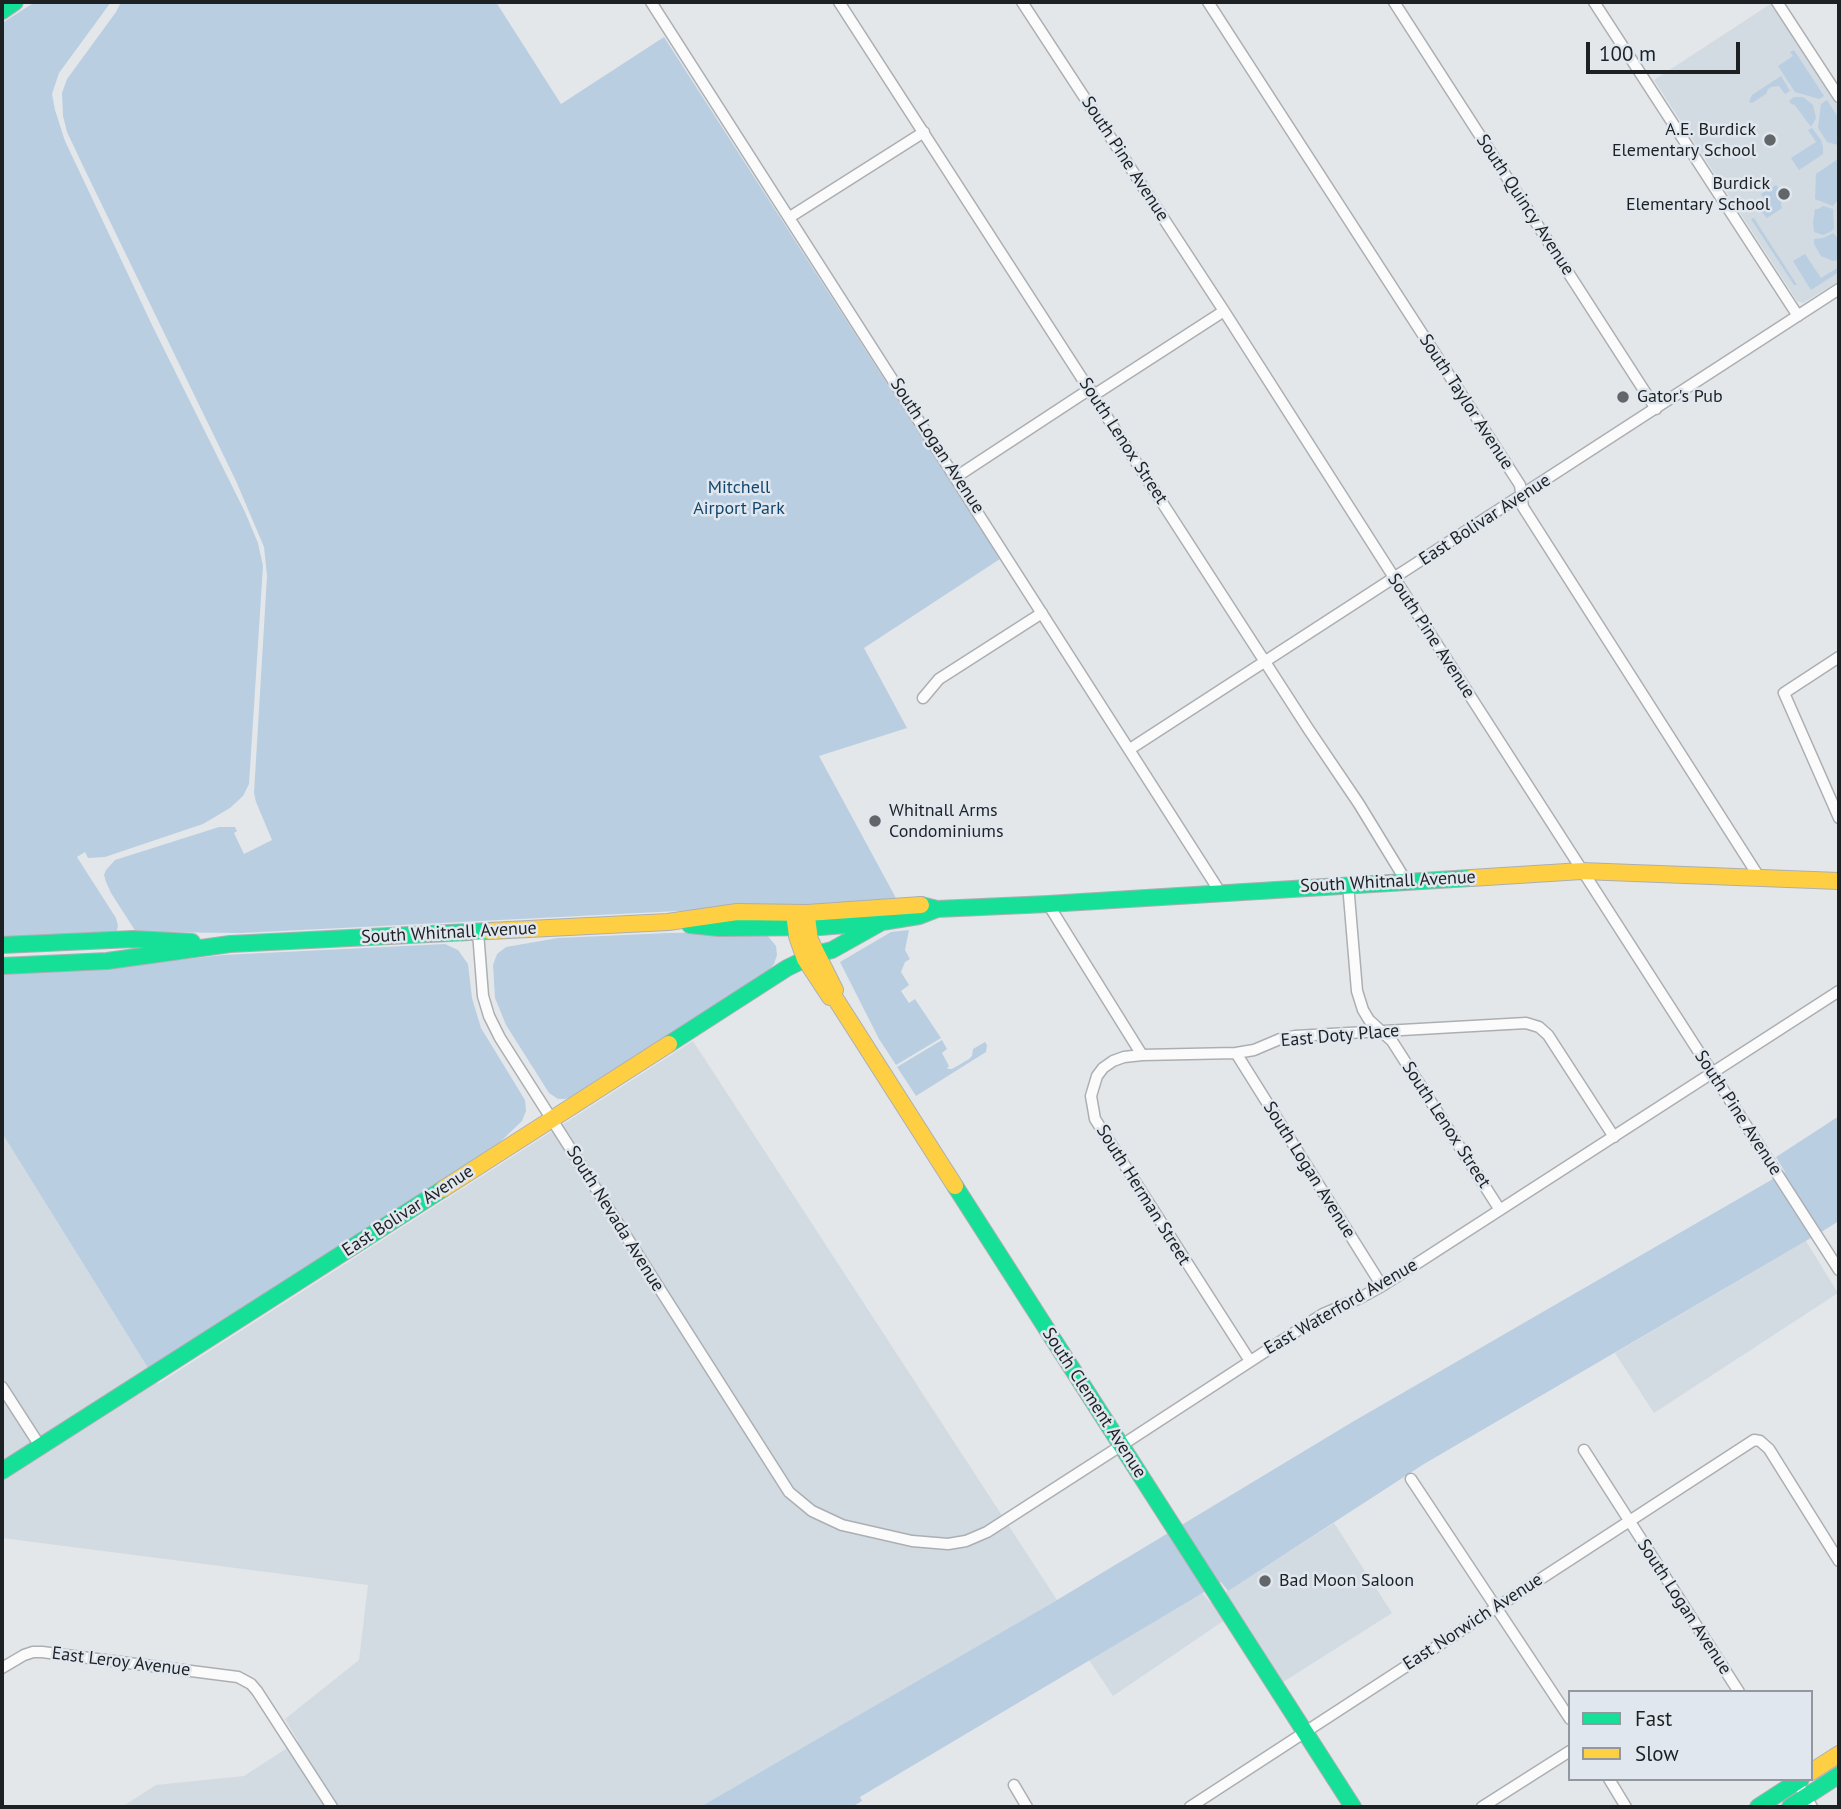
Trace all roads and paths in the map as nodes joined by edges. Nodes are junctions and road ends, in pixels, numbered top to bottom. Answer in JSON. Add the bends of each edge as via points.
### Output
{"nodes":[{"id":1,"x":15,"y":2,"type":"edge"},
{"id":2,"x":651,"y":2,"type":"edge"},
{"id":3,"x":839,"y":2,"type":"edge"},
{"id":4,"x":1022,"y":2,"type":"edge"},
{"id":5,"x":1208,"y":2,"type":"edge"},
{"id":6,"x":1394,"y":2,"type":"edge"},
{"id":7,"x":1594,"y":2,"type":"edge"},
{"id":8,"x":1777,"y":2,"type":"edge"},
{"id":9,"x":2,"y":10,"type":"edge"},
{"id":10,"x":1839,"y":97,"type":"edge"},
{"id":11,"x":923,"y":132,"type":"junction"},
{"id":12,"x":790,"y":218,"type":"junction"},
{"id":13,"x":1839,"y":289,"type":"edge"},
{"id":14,"x":1224,"y":311,"type":"junction"},
{"id":15,"x":1798,"y":316,"type":"junction"},
{"id":16,"x":1092,"y":392,"type":"junction"},
{"id":17,"x":1656,"y":409,"type":"junction"},
{"id":18,"x":956,"y":477,"type":"junction"},
{"id":19,"x":1521,"y":496,"type":"junction"},
{"id":20,"x":1395,"y":579,"type":"junction"},
{"id":21,"x":1042,"y":613,"type":"junction"},
{"id":22,"x":1839,"y":657,"type":"edge"},
{"id":23,"x":1266,"y":662,"type":"junction"},
{"id":24,"x":923,"y":698,"type":"dead end"},
{"id":25,"x":1130,"y":749,"type":"junction"},
{"id":26,"x":1839,"y":818,"type":"edge"},
{"id":27,"x":1582,"y":871,"type":"junction"},
{"id":28,"x":1759,"y":877,"type":"junction"},
{"id":29,"x":1406,"y":881,"type":"junction"},
{"id":30,"x":1839,"y":881,"type":"edge"},
{"id":31,"x":1348,"y":884,"type":"junction"},
{"id":32,"x":1220,"y":892,"type":"junction"},
{"id":33,"x":1048,"y":904,"type":"junction"},
{"id":34,"x":937,"y":909,"type":"junction"},
{"id":35,"x":801,"y":920,"type":"junction"},
{"id":36,"x":882,"y":922,"type":"junction"},
{"id":37,"x":478,"y":932,"type":"junction"},
{"id":38,"x":230,"y":944,"type":"junction"},
{"id":39,"x":2,"y":945,"type":"edge"},
{"id":40,"x":810,"y":957,"type":"junction"},
{"id":41,"x":2,"y":966,"type":"edge"},
{"id":42,"x":1839,"y":991,"type":"edge"},
{"id":43,"x":1382,"y":1031,"type":"junction"},
{"id":44,"x":1236,"y":1053,"type":"junction"},
{"id":45,"x":1142,"y":1055,"type":"junction"},
{"id":46,"x":1713,"y":1074,"type":"junction"},
{"id":47,"x":551,"y":1119,"type":"junction"},
{"id":48,"x":1614,"y":1137,"type":"junction"},
{"id":49,"x":1500,"y":1210,"type":"junction"},
{"id":50,"x":1839,"y":1270,"type":"edge"},
{"id":51,"x":1382,"y":1286,"type":"junction"},
{"id":52,"x":1250,"y":1361,"type":"junction"},
{"id":53,"x":2,"y":1387,"type":"edge"},
{"id":54,"x":40,"y":1446,"type":"junction"},
{"id":55,"x":1122,"y":1446,"type":"junction"},
{"id":56,"x":1584,"y":1450,"type":"dead end"},
{"id":57,"x":2,"y":1471,"type":"edge"},
{"id":58,"x":1411,"y":1479,"type":"dead end"},
{"id":59,"x":789,"y":1492,"type":"joint"},
{"id":60,"x":1630,"y":1521,"type":"junction"},
{"id":61,"x":1839,"y":1561,"type":"edge"},
{"id":62,"x":1495,"y":1607,"type":"junction"},
{"id":63,"x":2,"y":1668,"type":"edge"},
{"id":64,"x":1738,"y":1690,"type":"edge"},
{"id":65,"x":1568,"y":1716,"type":"edge"},
{"id":66,"x":1306,"y":1733,"type":"junction"},
{"id":67,"x":1568,"y":1752,"type":"edge"},
{"id":68,"x":1839,"y":1754,"type":"edge"},
{"id":69,"x":1813,"y":1771,"type":"edge"},
{"id":70,"x":1839,"y":1775,"type":"edge"},
{"id":71,"x":1610,"y":1781,"type":"edge"},
{"id":72,"x":1796,"y":1781,"type":"edge"},
{"id":73,"x":1798,"y":1781,"type":"edge"},
{"id":74,"x":1014,"y":1785,"type":"dead end"},
{"id":75,"x":1809,"y":1802,"type":"edge"},
{"id":76,"x":332,"y":1807,"type":"edge"},
{"id":77,"x":1027,"y":1807,"type":"edge"},
{"id":78,"x":1190,"y":1807,"type":"edge"},
{"id":79,"x":1353,"y":1807,"type":"edge"},
{"id":80,"x":1482,"y":1807,"type":"edge"},
{"id":81,"x":1626,"y":1807,"type":"edge"},
{"id":82,"x":1758,"y":1807,"type":"edge"},
{"id":83,"x":1790,"y":1807,"type":"edge"}],
"edges":[{"from":1,"to":9,"type":"street"},
{"from":2,"to":12,"type":"street","name":"South Logan Avenue"},
{"from":3,"to":11,"type":"street","name":"South Lenox Street"},
{"from":4,"to":14,"type":"street","name":"South Pine Avenue"},
{"from":5,"to":19,"type":"street","name":"South Taylor Avenue","via":[[1520,485]]},
{"from":6,"to":17,"type":"street","name":"South Quincy Avenue"},
{"from":7,"to":15,"type":"street"},
{"from":8,"to":10,"type":"street"},
{"from":11,"to":12,"type":"street"},
{"from":11,"to":16,"type":"street","name":"South Lenox Street"},
{"from":12,"to":18,"type":"street","name":"South Logan Avenue"},
{"from":13,"to":15,"type":"street","name":"East Bolivar Avenue"},
{"from":14,"to":16,"type":"street"},
{"from":14,"to":20,"type":"street","name":"South Pine Avenue"},
{"from":15,"to":17,"type":"street","name":"East Bolivar Avenue"},
{"from":16,"to":18,"type":"street"},
{"from":16,"to":23,"type":"street","name":"South Lenox Street"},
{"from":17,"to":19,"type":"street","name":"East Bolivar Avenue"},
{"from":18,"to":21,"type":"street","name":"South Logan Avenue"},
{"from":19,"to":20,"type":"street","name":"East Bolivar Avenue"},
{"from":19,"to":28,"type":"street","name":"South Taylor Avenue","via":[[1523,507]]},
{"from":20,"to":23,"type":"street","name":"East Bolivar Avenue"},
{"from":20,"to":27,"type":"street","name":"South Pine Avenue"},
{"from":21,"to":24,"type":"street","via":[[939,679]]},
{"from":21,"to":25,"type":"street","name":"South Logan Avenue"},
{"from":22,"to":26,"type":"street","via":[[1784,693]]},
{"from":23,"to":25,"type":"street","name":"East Bolivar Avenue"},
{"from":23,"to":29,"type":"street","name":"South Lenox Street"},
{"from":25,"to":32,"type":"street","name":"South Logan Avenue"},
{"from":27,"to":28,"type":"street","name":"South Whitnall Avenue"},
{"from":27,"to":29,"type":"street","name":"South Whitnall Avenue"},
{"from":27,"to":46,"type":"street","name":"South Pine Avenue"},
{"from":28,"to":30,"type":"street","name":"South Whitnall Avenue"},
{"from":29,"to":31,"type":"street","name":"South Whitnall Avenue"},
{"from":31,"to":32,"type":"street","name":"South Whitnall Avenue"},
{"from":31,"to":43,"type":"street","name":"South Lenox Street","via":[[1357,991],[1369,1020]]},
{"from":32,"to":33,"type":"street","name":"South Whitnall Avenue"},
{"from":33,"to":34,"type":"street","name":"South Whitnall Avenue"},
{"from":33,"to":45,"type":"street"},
{"from":34,"to":35,"type":"street","name":"South Whitnall Avenue","via":[[921,905]]},
{"from":34,"to":36,"type":"street","name":"South Whitnall Avenue"},
{"from":35,"to":36,"type":"street","name":"South Whitnall Avenue"},
{"from":35,"to":37,"type":"street","name":"South Whitnall Avenue","via":[[737,912],[668,922]]},
{"from":35,"to":40,"type":"street","name":"South Clement Avenue","via":[[810,940]]},
{"from":36,"to":40,"type":"street","name":"East Bolivar Avenue"},
{"from":37,"to":38,"type":"street","name":"South Whitnall Avenue"},
{"from":37,"to":47,"type":"street","name":"South Nevada Avenue","via":[[489,1016]]},
{"from":38,"to":39,"type":"street","name":"South Whitnall Avenue","via":[[133,939]]},
{"from":38,"to":41,"type":"street","name":"South Whitnall Avenue","via":[[107,961]]},
{"from":40,"to":47,"type":"street","name":"East Bolivar Avenue"},
{"from":40,"to":55,"type":"street","name":"South Clement Avenue"},
{"from":42,"to":46,"type":"street","name":"East Waterford Avenue"},
{"from":43,"to":44,"type":"street","name":"East Doty Place","via":[[1294,1036]]},
{"from":43,"to":48,"type":"street","name":"East Doty Place","via":[[1526,1023],[1539,1027]]},
{"from":43,"to":49,"type":"street","name":"South Lenox Street"},
{"from":44,"to":45,"type":"street","name":"East Doty Place"},
{"from":44,"to":51,"type":"street","name":"South Logan Avenue"},
{"from":45,"to":52,"type":"street","name":"South Herman Street","via":[[1113,1061],[1097,1076],[1091,1096],[1095,1119]]},
{"from":46,"to":48,"type":"street","name":"East Waterford Avenue"},
{"from":46,"to":50,"type":"street","name":"South Pine Avenue"},
{"from":47,"to":54,"type":"street","name":"East Bolivar Avenue"},
{"from":47,"to":59,"type":"street","name":"South Nevada Avenue"},
{"from":48,"to":49,"type":"street","name":"East Waterford Avenue"},
{"from":49,"to":51,"type":"street","name":"East Waterford Avenue"},
{"from":51,"to":52,"type":"street","name":"East Waterford Avenue","via":[[1323,1314]]},
{"from":52,"to":55,"type":"street","name":"East Waterford Avenue"},
{"from":53,"to":54,"type":"street"},
{"from":54,"to":57,"type":"street","name":"East Bolivar Avenue"},
{"from":55,"to":59,"type":"street","name":"East Waterford Avenue","via":[[987,1532],[948,1544],[842,1525],[812,1511]]},
{"from":55,"to":66,"type":"street","name":"South Clement Avenue"},
{"from":56,"to":60,"type":"street","name":"South Logan Avenue"},
{"from":58,"to":62,"type":"street"},
{"from":60,"to":61,"type":"street","name":"East Norwich Avenue","via":[[1758,1439],[1769,1449]]},
{"from":60,"to":62,"type":"street","name":"East Norwich Avenue"},
{"from":60,"to":64,"type":"street","name":"South Logan Avenue"},
{"from":62,"to":65,"type":"street"},
{"from":62,"to":66,"type":"street","name":"East Norwich Avenue"},
{"from":63,"to":76,"type":"street","name":"East Leroy Avenue","via":[[24,1655],[42,1652],[244,1680],[257,1691]]},
{"from":66,"to":78,"type":"street","name":"East Norwich Avenue"},
{"from":66,"to":79,"type":"street","name":"South Clement Avenue"},
{"from":67,"to":80,"type":"street"},
{"from":68,"to":69,"type":"street"},
{"from":70,"to":75,"type":"street"},
{"from":71,"to":81,"type":"street"},
{"from":72,"to":82,"type":"street"},
{"from":73,"to":75,"type":"street"},
{"from":74,"to":77,"type":"street"},
{"from":75,"to":83,"type":"street"}]}
